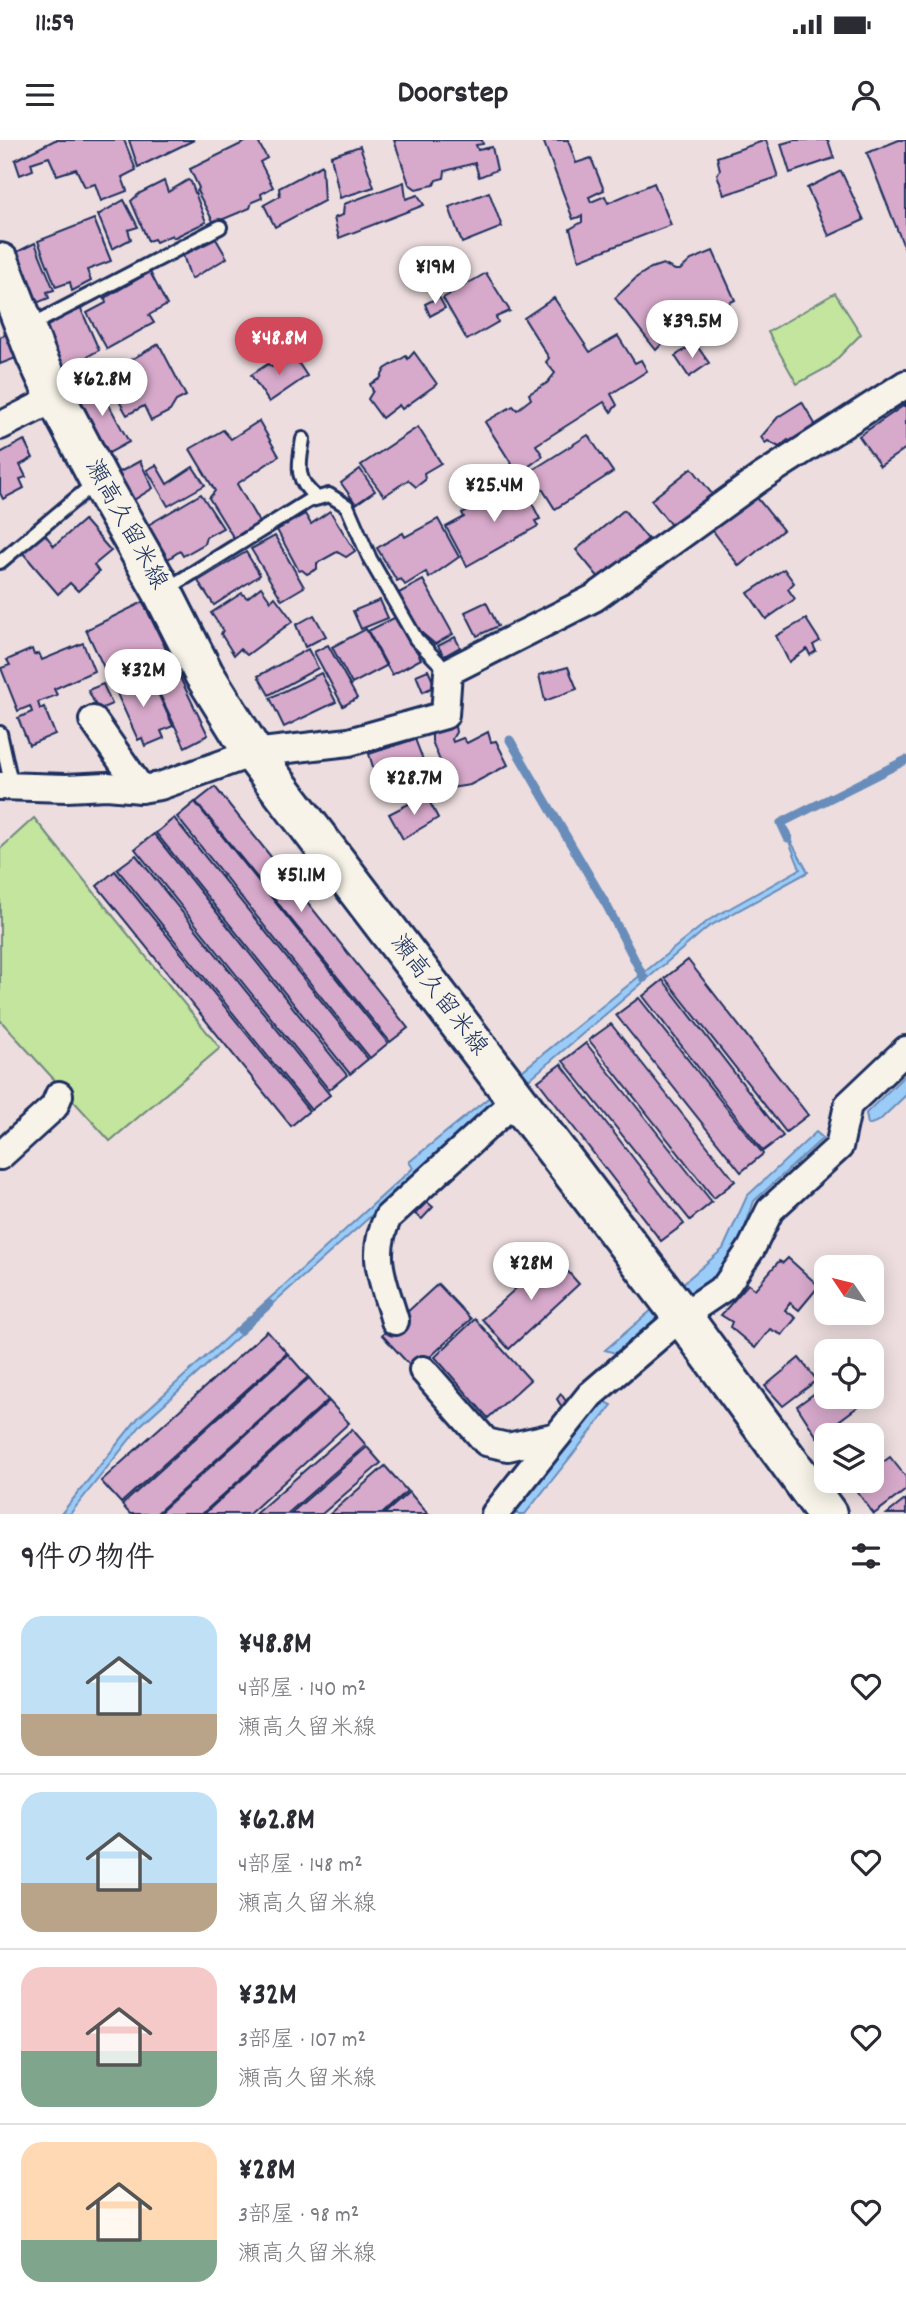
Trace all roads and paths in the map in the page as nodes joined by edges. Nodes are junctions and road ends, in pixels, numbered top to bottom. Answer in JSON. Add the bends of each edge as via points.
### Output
{"nodes":[{"id":1,"x":220,"y":228,"type":"dead end"},
{"id":2,"x":0,"y":263,"type":"edge"},
{"id":3,"x":26,"y":328,"type":"junction"},
{"id":4,"x":906,"y":383,"type":"edge"},
{"id":5,"x":56,"y":398,"type":"junction"},
{"id":6,"x":0,"y":426,"type":"edge"},
{"id":7,"x":303,"y":439,"type":"dead end"},
{"id":8,"x":85,"y":491,"type":"dead end"},
{"id":9,"x":317,"y":498,"type":"junction"},
{"id":10,"x":0,"y":562,"type":"edge"},
{"id":11,"x":162,"y":591,"type":"junction"},
{"id":12,"x":448,"y":672,"type":"junction"},
{"id":13,"x":93,"y":720,"type":"dead end"},
{"id":14,"x":0,"y":733,"type":"edge"},
{"id":15,"x":253,"y":753,"type":"junction"},
{"id":16,"x":4,"y":786,"type":"edge"},
{"id":17,"x":141,"y":789,"type":"junction"},
{"id":18,"x":906,"y":1050,"type":"edge"},
{"id":19,"x":59,"y":1096,"type":"dead end"},
{"id":20,"x":517,"y":1099,"type":"junction"},
{"id":21,"x":0,"y":1156,"type":"edge"},
{"id":22,"x":682,"y":1316,"type":"junction"},
{"id":23,"x":395,"y":1321,"type":"dead end"},
{"id":24,"x":422,"y":1370,"type":"dead end"},
{"id":25,"x":558,"y":1436,"type":"junction"},
{"id":26,"x":495,"y":1514,"type":"edge"},
{"id":27,"x":827,"y":1514,"type":"edge"}],
"edges":[{"from":1,"to":3,"type":"lane"},
{"from":2,"to":3,"type":"main road","name":"瀬高久留米線"},
{"from":3,"to":5,"type":"main road","name":"瀬高久留米線"},
{"from":4,"to":12,"type":"street","via":[[760,478],[594,598]]},
{"from":5,"to":6,"type":"street"},
{"from":5,"to":11,"type":"main road","name":"瀬高久留米線"},
{"from":7,"to":9,"type":"lane","via":[[298,469],[306,489]]},
{"from":8,"to":10,"type":"lane"},
{"from":9,"to":11,"type":"lane"},
{"from":9,"to":12,"type":"lane","via":[[329,495],[347,506],[370,559],[416,639]]},
{"from":11,"to":15,"type":"main road","name":"瀬高久留米線","via":[[204,674]]},
{"from":12,"to":15,"type":"street","via":[[445,715],[349,742]]},
{"from":13,"to":17,"type":"street"},
{"from":14,"to":16,"type":"lane","via":[[9,774]]},
{"from":15,"to":17,"type":"street"},
{"from":15,"to":20,"type":"main road","name":"瀬高久留米線"},
{"from":16,"to":17,"type":"street"},
{"from":18,"to":22,"type":"street","via":[[848,1105],[839,1147],[770,1210],[725,1287]]},
{"from":19,"to":21,"type":"street","via":[[54,1107]]},
{"from":20,"to":22,"type":"main road","name":"瀬高久留米線"},
{"from":20,"to":23,"type":"street","via":[[388,1217],[379,1236],[378,1261]]},
{"from":22,"to":25,"type":"street","via":[[590,1395]]},
{"from":22,"to":27,"type":"main road","name":"瀬高久留米線"},
{"from":24,"to":25,"type":"street","via":[[486,1441],[508,1447]]},
{"from":25,"to":26,"type":"street"}]}
